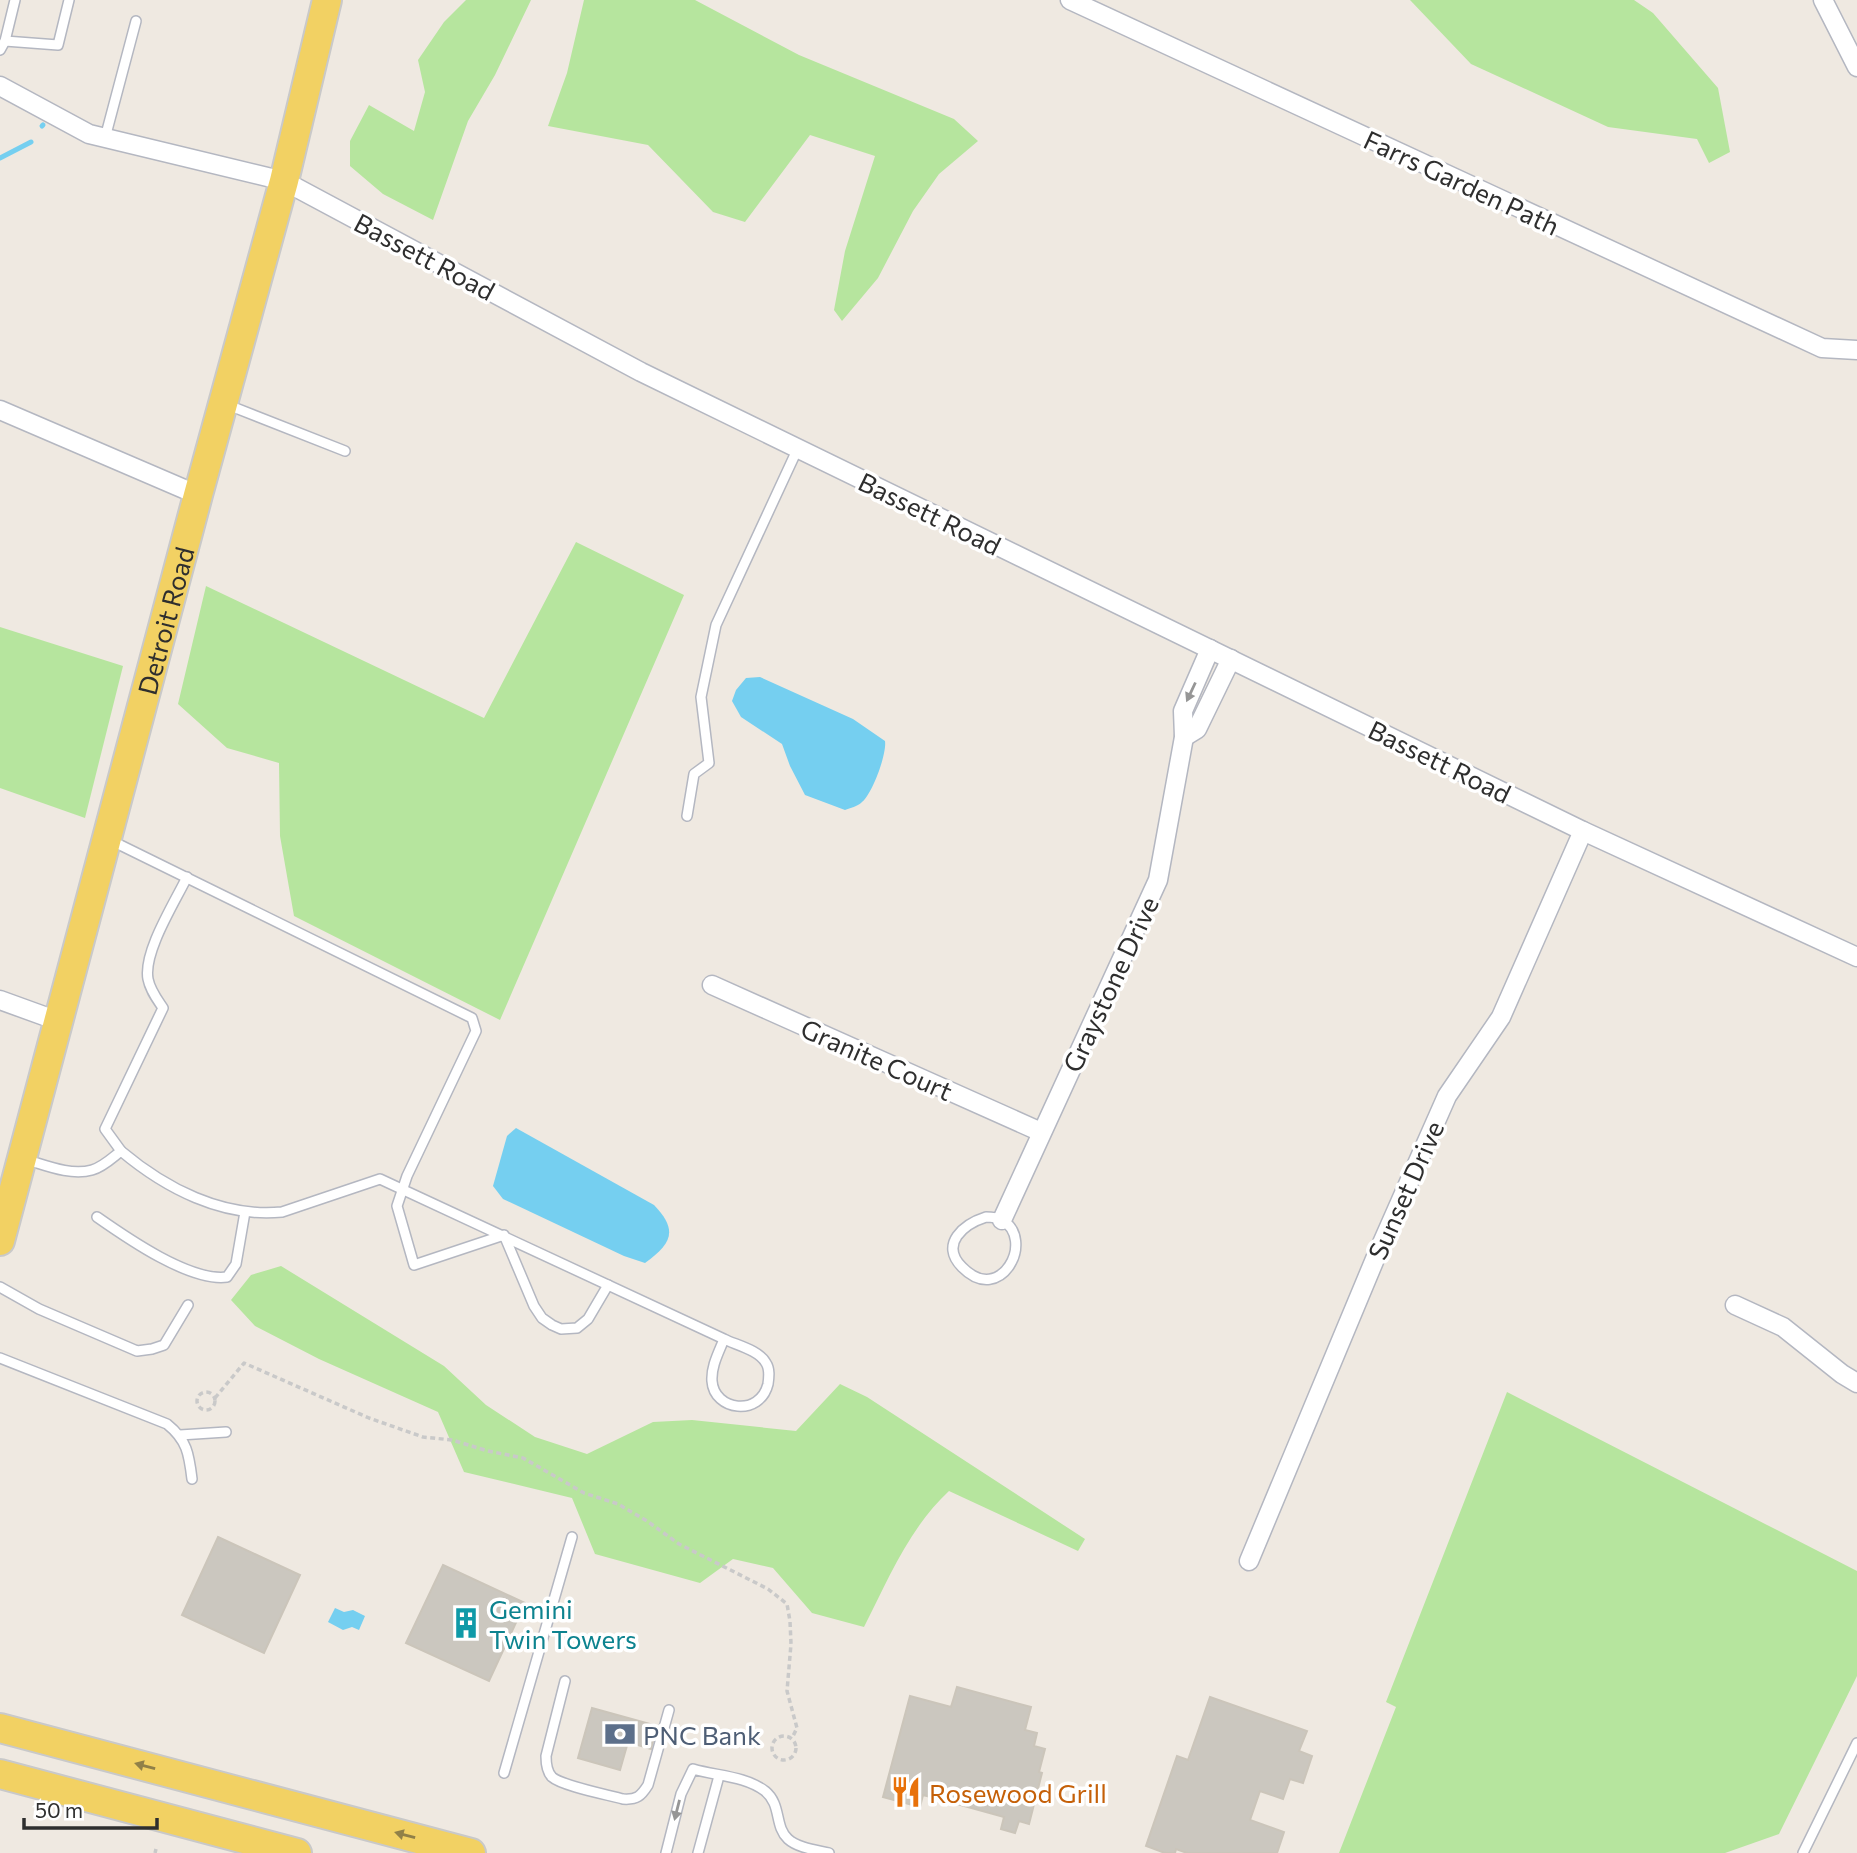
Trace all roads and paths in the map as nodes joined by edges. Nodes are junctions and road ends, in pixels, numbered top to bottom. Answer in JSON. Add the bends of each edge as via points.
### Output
{"nodes":[{"id":1,"x":15,"y":0,"type":"edge"},
{"id":2,"x":69,"y":0,"type":"edge"},
{"id":3,"x":327,"y":0,"type":"edge"},
{"id":4,"x":1070,"y":0,"type":"edge"},
{"id":5,"x":1823,"y":0,"type":"edge"},
{"id":6,"x":135,"y":21,"type":"dead end"},
{"id":7,"x":5,"y":41,"type":"junction"},
{"id":8,"x":0,"y":50,"type":"edge"},
{"id":9,"x":1857,"y":67,"type":"edge"},
{"id":10,"x":0,"y":86,"type":"edge"},
{"id":11,"x":105,"y":138,"type":"junction"},
{"id":12,"x":284,"y":181,"type":"junction"},
{"id":13,"x":1857,"y":350,"type":"edge"},
{"id":14,"x":223,"y":403,"type":"junction"},
{"id":15,"x":0,"y":410,"type":"edge"},
{"id":16,"x":798,"y":449,"type":"junction"},
{"id":17,"x":345,"y":451,"type":"dead end"},
{"id":18,"x":198,"y":495,"type":"junction"},
{"id":19,"x":1210,"y":649,"type":"junction"},
{"id":20,"x":1231,"y":659,"type":"junction"},
{"id":21,"x":1184,"y":737,"type":"junction"},
{"id":22,"x":687,"y":816,"type":"dead end"},
{"id":23,"x":1583,"y":831,"type":"junction"},
{"id":24,"x":107,"y":838,"type":"junction"},
{"id":25,"x":187,"y":877,"type":"junction"},
{"id":26,"x":1857,"y":957,"type":"edge"},
{"id":27,"x":712,"y":985,"type":"dead end"},
{"id":28,"x":0,"y":1000,"type":"edge"},
{"id":29,"x":58,"y":1021,"type":"junction"},
{"id":30,"x":1041,"y":1132,"type":"junction"},
{"id":31,"x":121,"y":1151,"type":"junction"},
{"id":32,"x":22,"y":1159,"type":"junction"},
{"id":33,"x":402,"y":1188,"type":"junction"},
{"id":34,"x":244,"y":1212,"type":"junction"},
{"id":35,"x":97,"y":1217,"type":"dead end"},
{"id":36,"x":1002,"y":1220,"type":"junction"},
{"id":37,"x":504,"y":1235,"type":"junction"},
{"id":38,"x":0,"y":1241,"type":"edge"},
{"id":39,"x":608,"y":1285,"type":"junction"},
{"id":40,"x":0,"y":1287,"type":"edge"},
{"id":41,"x":188,"y":1305,"type":"dead end"},
{"id":42,"x":1735,"y":1305,"type":"dead end"},
{"id":43,"x":724,"y":1339,"type":"junction"},
{"id":44,"x":0,"y":1358,"type":"edge"},
{"id":45,"x":1857,"y":1383,"type":"edge"},
{"id":46,"x":215,"y":1398,"type":"junction"},
{"id":47,"x":226,"y":1432,"type":"dead end"},
{"id":48,"x":180,"y":1435,"type":"junction"},
{"id":49,"x":192,"y":1479,"type":"dead end"},
{"id":50,"x":572,"y":1537,"type":"dead end"},
{"id":51,"x":1249,"y":1561,"type":"dead end"},
{"id":52,"x":565,"y":1681,"type":"dead end"},
{"id":53,"x":669,"y":1710,"type":"dead end"},
{"id":54,"x":0,"y":1728,"type":"edge"},
{"id":55,"x":792,"y":1738,"type":"junction"},
{"id":56,"x":1857,"y":1743,"type":"edge"},
{"id":57,"x":504,"y":1773,"type":"dead end"},
{"id":58,"x":0,"y":1774,"type":"edge"},
{"id":59,"x":719,"y":1776,"type":"junction"},
{"id":60,"x":292,"y":1852,"type":"edge"},
{"id":61,"x":471,"y":1853,"type":"edge"},
{"id":62,"x":666,"y":1853,"type":"edge"},
{"id":63,"x":698,"y":1853,"type":"edge"},
{"id":64,"x":829,"y":1853,"type":"edge"},
{"id":65,"x":1803,"y":1853,"type":"edge"}],
"edges":[{"from":1,"to":7,"type":"lane"},
{"from":2,"to":7,"type":"lane","via":[[58,45]]},
{"from":3,"to":12,"type":"main road","name":"Detroit Road"},
{"from":4,"to":13,"type":"street","name":"Farrs Garden Path","via":[[1822,348]]},
{"from":5,"to":9,"type":"street"},
{"from":6,"to":11,"type":"lane"},
{"from":7,"to":8,"type":"lane"},
{"from":10,"to":11,"type":"street","name":"Bassett Road","via":[[89,134]]},
{"from":11,"to":12,"type":"street","name":"Bassett Road"},
{"from":12,"to":14,"type":"main road","name":"Detroit Road"},
{"from":12,"to":16,"type":"street","name":"Bassett Road","via":[[641,372]]},
{"from":14,"to":17,"type":"lane"},
{"from":14,"to":18,"type":"main road","name":"Detroit Road"},
{"from":15,"to":18,"type":"street"},
{"from":16,"to":19,"type":"street","name":"Bassett Road"},
{"from":16,"to":22,"type":"lane","via":[[716,625],[701,697],[709,763],[694,774]]},
{"from":18,"to":24,"type":"main road","name":"Detroit Road"},
{"from":19,"to":20,"type":"street","name":"Bassett Road"},
{"from":19,"to":21,"type":"street","name":"Graystone Drive","one_way":true,"via":[[1183,711]]},
{"from":20,"to":21,"type":"street","via":[[1198,729]]},
{"from":20,"to":23,"type":"street","name":"Bassett Road"},
{"from":21,"to":30,"type":"street","name":"Graystone Drive","via":[[1158,880]]},
{"from":23,"to":26,"type":"street","name":"Bassett Road"},
{"from":23,"to":51,"type":"street","name":"Sunset Drive","via":[[1501,1017],[1447,1096]]},
{"from":24,"to":25,"type":"lane"},
{"from":24,"to":29,"type":"main road","name":"Detroit Road"},
{"from":25,"to":31,"type":"lane","via":[[148,965],[153,994],[163,1008],[106,1129]]},
{"from":25,"to":33,"type":"lane","via":[[472,1018],[476,1031]]},
{"from":27,"to":30,"type":"street","name":"Granite Court"},
{"from":28,"to":29,"type":"street"},
{"from":29,"to":32,"type":"main road","name":"Detroit Road"},
{"from":30,"to":36,"type":"street","name":"Graystone Drive"},
{"from":31,"to":32,"type":"lane","via":[[90,1171],[67,1171]]},
{"from":31,"to":34,"type":"lane","via":[[192,1197]]},
{"from":32,"to":38,"type":"main road","name":"Detroit Road"},
{"from":33,"to":34,"type":"lane","via":[[380,1179],[282,1212]]},
{"from":33,"to":37,"type":"lane"},
{"from":33,"to":37,"type":"lane","via":[[397,1206],[414,1265]]},
{"from":34,"to":35,"type":"lane","via":[[236,1264],[227,1277],[216,1278],[131,1242]]},
{"from":36,"to":36,"type":"lane","via":[[986,1217],[961,1230],[953,1245],[957,1262],[970,1275],[999,1278],[1010,1268],[1016,1248],[1012,1230]]},
{"from":37,"to":39,"type":"lane"},
{"from":37,"to":39,"type":"lane","via":[[534,1306],[552,1325],[577,1328],[588,1319]]},
{"from":39,"to":43,"type":"lane"},
{"from":40,"to":41,"type":"lane","via":[[39,1310],[137,1350],[164,1345]]},
{"from":42,"to":45,"type":"street","via":[[1783,1326]]},
{"from":43,"to":43,"type":"lane","via":[[712,1383],[725,1401],[749,1406],[766,1390],[770,1375],[766,1362]]},
{"from":44,"to":48,"type":"lane","via":[[167,1424]]},
{"from":46,"to":46,"type":"path","via":[[203,1392],[198,1405],[208,1410]]},
{"from":46,"to":55,"type":"path","via":[[244,1363],[423,1437],[523,1458],[584,1493],[618,1504],[679,1544],[768,1589],[787,1604],[790,1621],[787,1690],[797,1728]]},
{"from":47,"to":48,"type":"lane"},
{"from":48,"to":49,"type":"lane"},
{"from":50,"to":57,"type":"lane"},
{"from":52,"to":53,"type":"lane","via":[[546,1765],[552,1777],[568,1784],[632,1800],[641,1796]]},
{"from":61,"to":54,"type":"main road","one_way":true},
{"from":55,"to":55,"type":"path","via":[[780,1737],[774,1742],[776,1757],[794,1756]]},
{"from":56,"to":65,"type":"lane"},
{"from":58,"to":60,"type":"main road"},
{"from":59,"to":62,"type":"lane","one_way":true,"via":[[693,1769],[681,1794]]},
{"from":59,"to":63,"type":"lane"},
{"from":59,"to":64,"type":"lane","via":[[752,1783],[768,1793],[778,1809],[780,1829],[789,1840]]}]}
